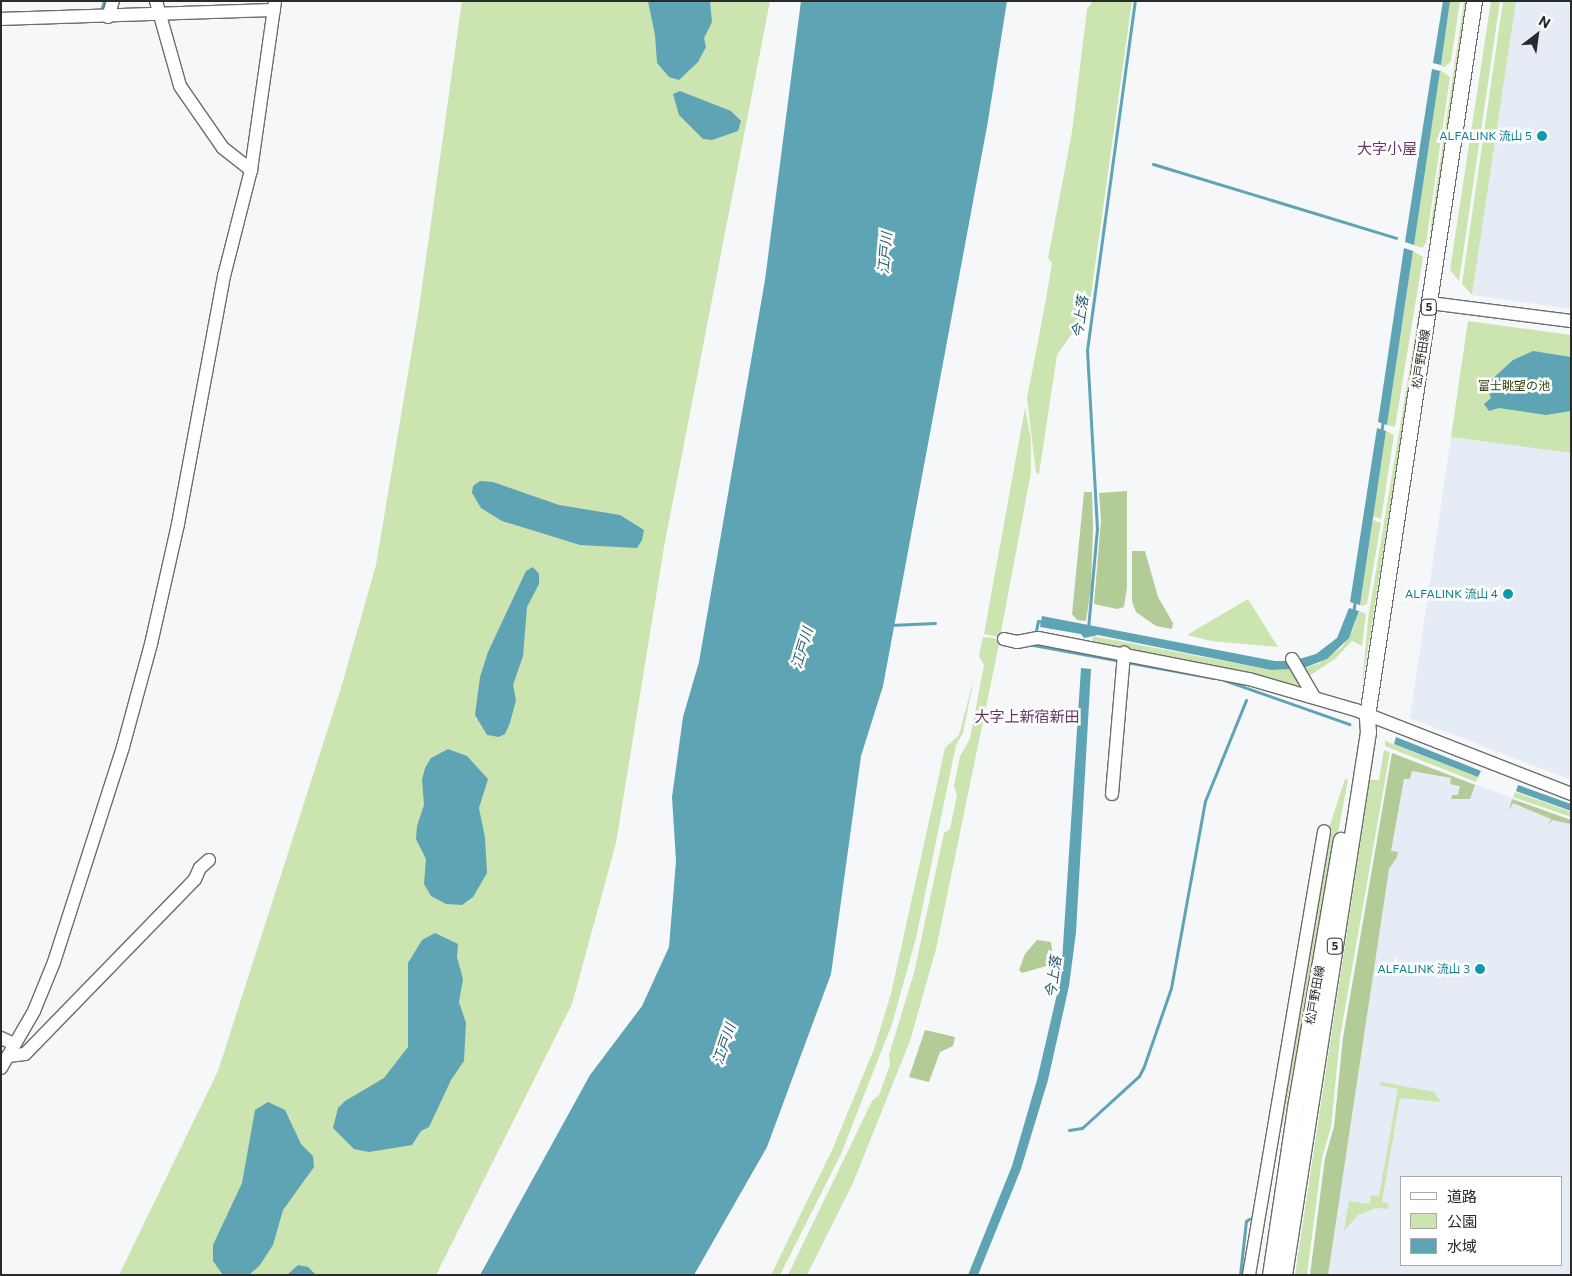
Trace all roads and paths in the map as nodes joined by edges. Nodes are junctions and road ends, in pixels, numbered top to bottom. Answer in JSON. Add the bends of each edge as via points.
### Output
{"nodes":[{"id":1,"x":113,"y":1,"type":"edge"},
{"id":2,"x":1474,"y":1,"type":"edge"},
{"id":3,"x":275,"y":6,"type":"edge"},
{"id":4,"x":157,"y":7,"type":"edge"},
{"id":5,"x":108,"y":17,"type":"junction"},
{"id":6,"x":1,"y":19,"type":"edge"},
{"id":7,"x":252,"y":170,"type":"junction"},
{"id":8,"x":1430,"y":303,"type":"junction"},
{"id":9,"x":1571,"y":321,"type":"edge"},
{"id":10,"x":1004,"y":639,"type":"dead end"},
{"id":11,"x":1123,"y":659,"type":"junction"},
{"id":12,"x":1292,"y":659,"type":"dead end"},
{"id":13,"x":1314,"y":697,"type":"junction"},
{"id":14,"x":1367,"y":716,"type":"junction"},
{"id":15,"x":1112,"y":794,"type":"dead end"},
{"id":16,"x":1571,"y":794,"type":"edge"},
{"id":17,"x":1324,"y":830,"type":"dead end"},
{"id":18,"x":209,"y":860,"type":"dead end"},
{"id":19,"x":1,"y":1038,"type":"edge"},
{"id":20,"x":14,"y":1044,"type":"junction"},
{"id":21,"x":8,"y":1056,"type":"junction"},
{"id":22,"x":1,"y":1068,"type":"edge"},
{"id":23,"x":1296,"y":1102,"type":"junction"},
{"id":24,"x":1249,"y":1275,"type":"edge"},
{"id":25,"x":1261,"y":1275,"type":"edge"},
{"id":26,"x":1270,"y":1275,"type":"edge"},
{"id":27,"x":1284,"y":1275,"type":"edge"}],
"edges":[{"from":1,"to":5,"type":"street"},
{"from":2,"to":8,"type":"main road","name":"松戸野田線","number":"5"},
{"from":3,"to":4,"type":"street"},
{"from":3,"to":7,"type":"street"},
{"from":4,"to":5,"type":"street"},
{"from":4,"to":7,"type":"street","via":[[180,86],[223,148]]},
{"from":5,"to":6,"type":"street"},
{"from":7,"to":20,"type":"street","via":[[224,276],[163,594],[123,747],[54,962],[34,1011]]},
{"from":8,"to":9,"type":"street"},
{"from":8,"to":14,"type":"main road","name":"松戸野田線","number":"5"},
{"from":10,"to":11,"type":"street","via":[[1017,642],[1035,638]]},
{"from":11,"to":13,"type":"street","via":[[1232,674],[1300,696]]},
{"from":11,"to":15,"type":"street"},
{"from":12,"to":13,"type":"street"},
{"from":13,"to":14,"type":"street"},
{"from":14,"to":16,"type":"street"},
{"from":14,"to":23,"type":"main road","name":"松戸野田線","number":"5","via":[[1360,730]]},
{"from":14,"to":27,"type":"main road","name":"松戸野田線","number":"5","via":[[1367,741]]},
{"from":17,"to":24,"type":"street"},
{"from":18,"to":21,"type":"street","via":[[195,879],[26,1054]]},
{"from":19,"to":20,"type":"street"},
{"from":20,"to":21,"type":"street"},
{"from":21,"to":22,"type":"street"},
{"from":23,"to":25,"type":"main road","via":[[1277,1174]]},
{"from":23,"to":26,"type":"main road","name":"松戸野田線","number":"5"}]}
